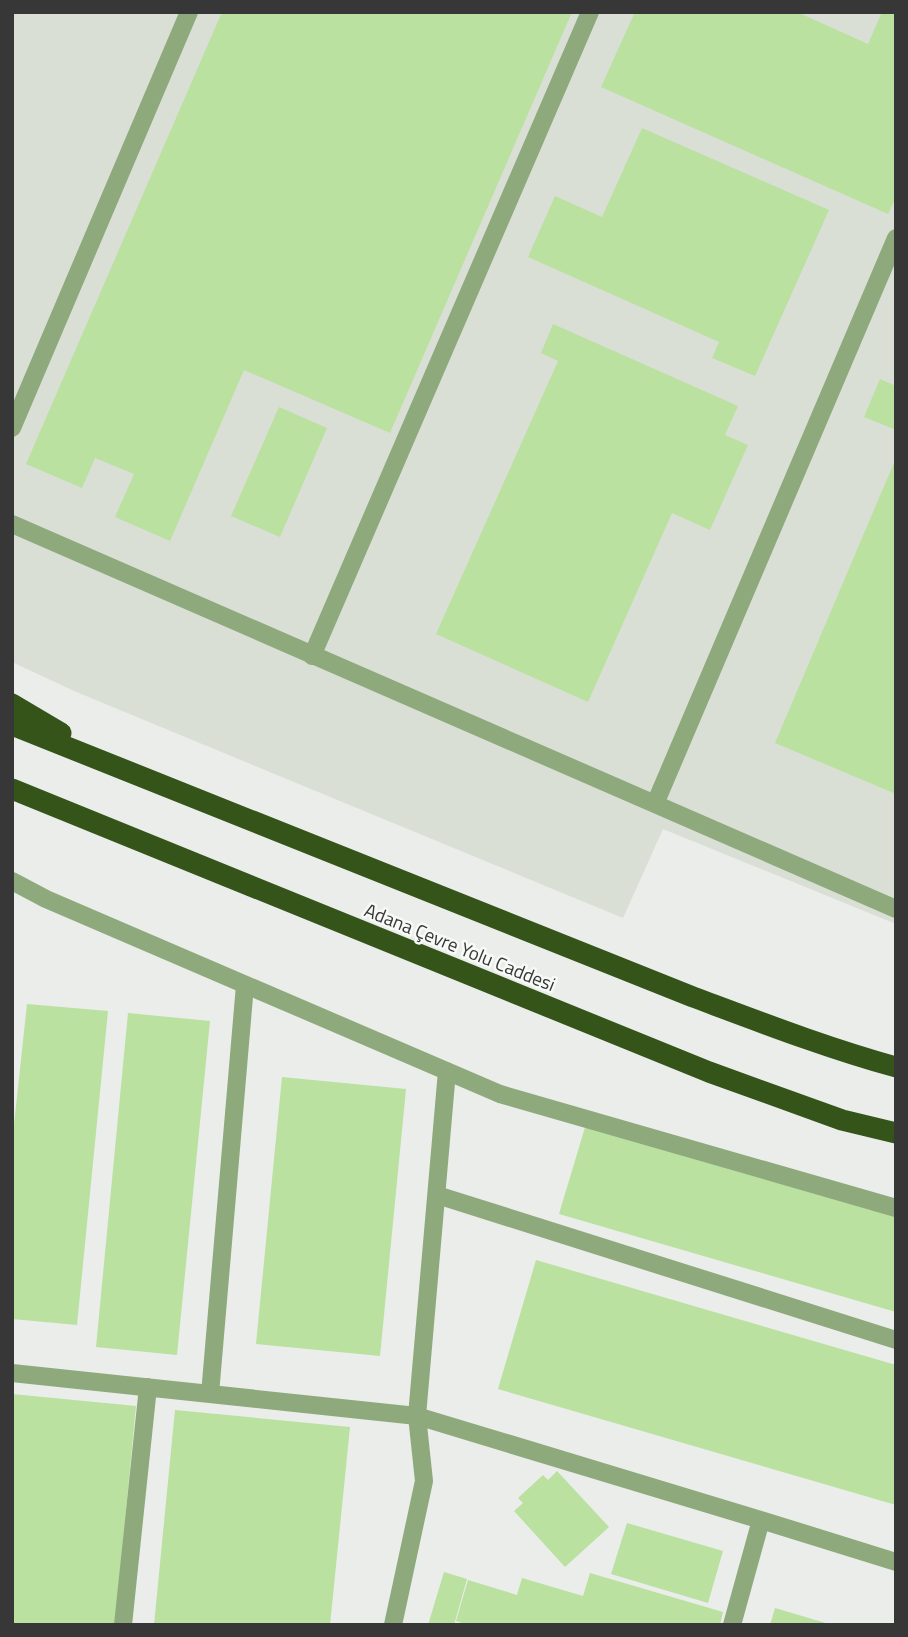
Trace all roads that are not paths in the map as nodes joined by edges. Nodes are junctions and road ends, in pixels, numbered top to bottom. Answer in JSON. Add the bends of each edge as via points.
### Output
{"nodes":[{"id":1,"x":189,"y":12,"type":"edge"},
{"id":2,"x":590,"y":12,"type":"edge"},
{"id":3,"x":896,"y":238,"type":"edge"},
{"id":4,"x":12,"y":428,"type":"edge"},
{"id":5,"x":12,"y":524,"type":"edge"},
{"id":6,"x":313,"y":656,"type":"junction"},
{"id":7,"x":12,"y":704,"type":"edge"},
{"id":8,"x":12,"y":725,"type":"edge"},
{"id":9,"x":110,"y":763,"type":"junction"},
{"id":10,"x":12,"y":789,"type":"edge"},
{"id":11,"x":655,"y":804,"type":"junction"},
{"id":12,"x":12,"y":881,"type":"edge"},
{"id":13,"x":896,"y":909,"type":"edge"},
{"id":14,"x":245,"y":985,"type":"junction"},
{"id":15,"x":896,"y":1067,"type":"edge"},
{"id":16,"x":447,"y":1072,"type":"junction"},
{"id":17,"x":896,"y":1133,"type":"edge"},
{"id":18,"x":437,"y":1195,"type":"junction"},
{"id":19,"x":896,"y":1208,"type":"edge"},
{"id":20,"x":896,"y":1339,"type":"edge"},
{"id":21,"x":12,"y":1373,"type":"edge"},
{"id":22,"x":148,"y":1388,"type":"junction"},
{"id":23,"x":210,"y":1394,"type":"junction"},
{"id":24,"x":417,"y":1416,"type":"junction"},
{"id":25,"x":761,"y":1520,"type":"junction"},
{"id":26,"x":896,"y":1562,"type":"edge"},
{"id":27,"x":123,"y":1625,"type":"edge"},
{"id":28,"x":393,"y":1625,"type":"edge"},
{"id":29,"x":732,"y":1625,"type":"edge"}],
"edges":[{"from":1,"to":4,"type":"street"},
{"from":2,"to":6,"type":"street"},
{"from":3,"to":11,"type":"street"},
{"from":5,"to":6,"type":"street"},
{"from":6,"to":11,"type":"street"},
{"from":7,"to":9,"type":"highway"},
{"from":8,"to":9,"type":"highway"},
{"from":9,"to":15,"type":"highway","via":[[706,1002]]},
{"from":10,"to":17,"type":"highway","name":"Adana Çevre Yolu Caddesi","via":[[709,1072],[842,1120]]},
{"from":11,"to":13,"type":"street"},
{"from":12,"to":14,"type":"street"},
{"from":14,"to":16,"type":"street"},
{"from":14,"to":23,"type":"street"},
{"from":16,"to":18,"type":"street"},
{"from":16,"to":19,"type":"street","via":[[500,1094]]},
{"from":18,"to":20,"type":"street"},
{"from":18,"to":24,"type":"street"},
{"from":21,"to":22,"type":"street"},
{"from":22,"to":23,"type":"street"},
{"from":22,"to":27,"type":"street"},
{"from":23,"to":24,"type":"street"},
{"from":24,"to":25,"type":"street"},
{"from":24,"to":28,"type":"street","via":[[424,1481]]},
{"from":25,"to":26,"type":"street"},
{"from":25,"to":29,"type":"street"}]}
